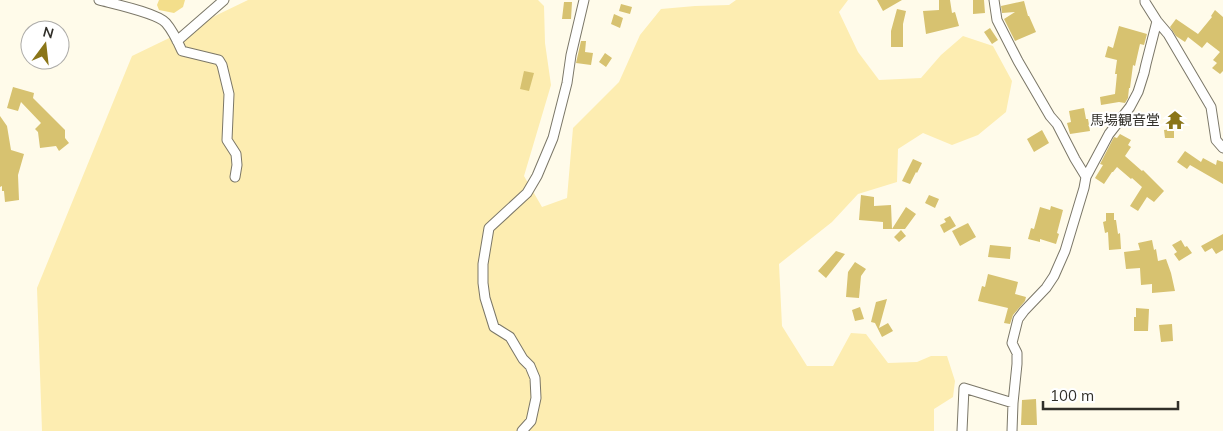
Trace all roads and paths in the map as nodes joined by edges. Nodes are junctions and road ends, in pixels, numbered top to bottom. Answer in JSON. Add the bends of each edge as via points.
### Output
{"nodes":[{"id":1,"x":99,"y":0,"type":"edge"},
{"id":2,"x":224,"y":0,"type":"edge"},
{"id":3,"x":584,"y":0,"type":"edge"},
{"id":4,"x":994,"y":0,"type":"edge"},
{"id":5,"x":1145,"y":0,"type":"edge"},
{"id":6,"x":1157,"y":21,"type":"junction"},
{"id":7,"x":177,"y":40,"type":"junction"},
{"id":8,"x":1223,"y":148,"type":"edge"},
{"id":9,"x":234,"y":177,"type":"dead end"},
{"id":10,"x":1086,"y":177,"type":"junction"},
{"id":11,"x":1013,"y":403,"type":"junction"},
{"id":12,"x":522,"y":431,"type":"edge"},
{"id":13,"x":962,"y":431,"type":"edge"},
{"id":14,"x":1012,"y":431,"type":"edge"}],
"edges":[{"from":1,"to":7,"type":"street","via":[[166,22]]},
{"from":2,"to":7,"type":"street"},
{"from":3,"to":12,"type":"street","via":[[553,138],[527,193],[489,228],[483,264],[485,298],[494,327],[510,337],[535,378],[536,398],[531,421]]},
{"from":4,"to":10,"type":"street","via":[[997,20],[1008,42]]},
{"from":5,"to":6,"type":"street"},
{"from":6,"to":8,"type":"street","via":[[1211,107],[1216,140]]},
{"from":6,"to":10,"type":"street","via":[[1138,92],[1109,134]]},
{"from":7,"to":9,"type":"street","via":[[182,51],[219,60],[222,65],[228,94],[227,140],[236,154]]},
{"from":10,"to":11,"type":"street","via":[[1065,251],[1054,276],[1018,319],[1012,343],[1017,364]]},
{"from":11,"to":13,"type":"street","via":[[964,388]]},
{"from":11,"to":14,"type":"street"}]}
